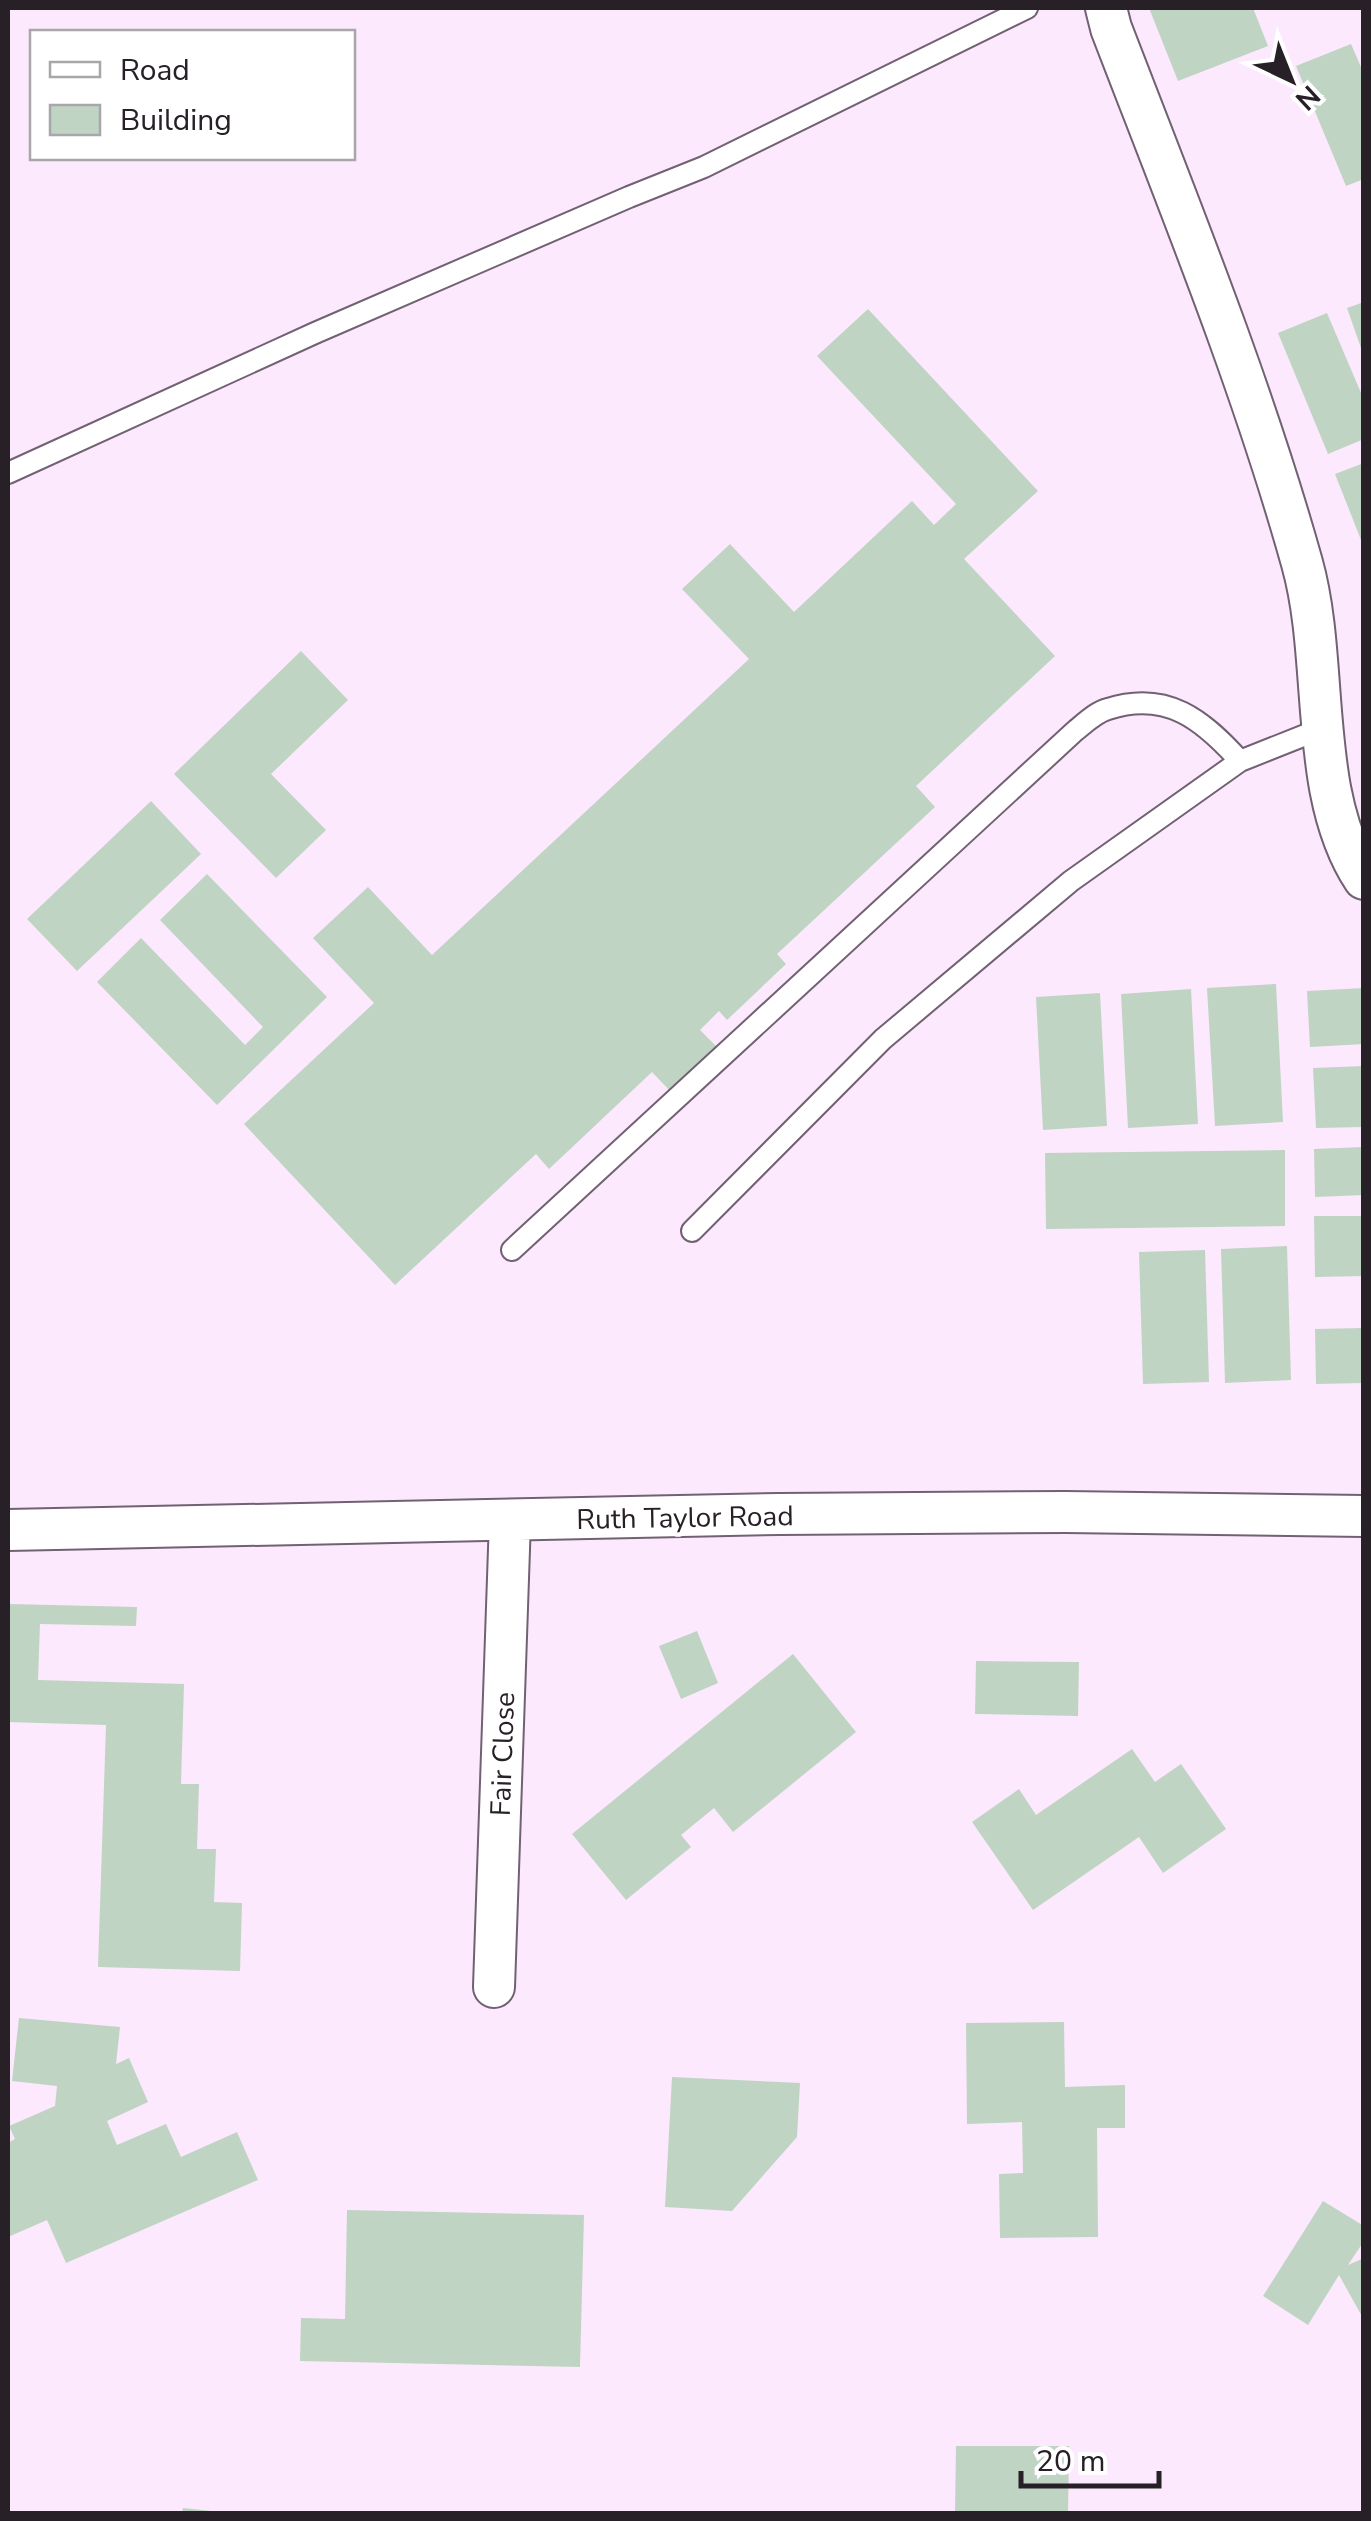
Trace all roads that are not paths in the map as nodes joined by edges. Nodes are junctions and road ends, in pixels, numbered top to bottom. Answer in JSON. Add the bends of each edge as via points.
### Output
{"nodes":[{"id":1,"x":1027,"y":8,"type":"edge"},
{"id":2,"x":1106,"y":8,"type":"edge"},
{"id":3,"x":8,"y":473,"type":"edge"},
{"id":4,"x":1323,"y":728,"type":"junction"},
{"id":5,"x":1240,"y":761,"type":"junction"},
{"id":6,"x":1364,"y":879,"type":"edge"},
{"id":7,"x":692,"y":1231,"type":"dead end"},
{"id":8,"x":512,"y":1250,"type":"dead end"},
{"id":9,"x":1364,"y":1516,"type":"edge"},
{"id":10,"x":510,"y":1520,"type":"junction"},
{"id":11,"x":8,"y":1530,"type":"edge"},
{"id":12,"x":494,"y":1987,"type":"dead end"}],
"edges":[{"from":1,"to":3,"type":"lane","via":[[704,167],[332,325]]},
{"from":2,"to":4,"type":"street","via":[[1217,305],[1302,565]]},
{"from":4,"to":5,"type":"lane"},
{"from":4,"to":6,"type":"street","via":[[1334,813]]},
{"from":5,"to":7,"type":"lane","via":[[1072,881],[882,1039]]},
{"from":5,"to":8,"type":"lane","via":[[1187,713],[1146,704],[1105,709],[1074,730]]},
{"from":9,"to":10,"type":"street","name":"Ruth Taylor Road","via":[[1064,1512]]},
{"from":10,"to":11,"type":"street","name":"Ruth Taylor Road"},
{"from":10,"to":12,"type":"street","name":"Fair Close"}]}
